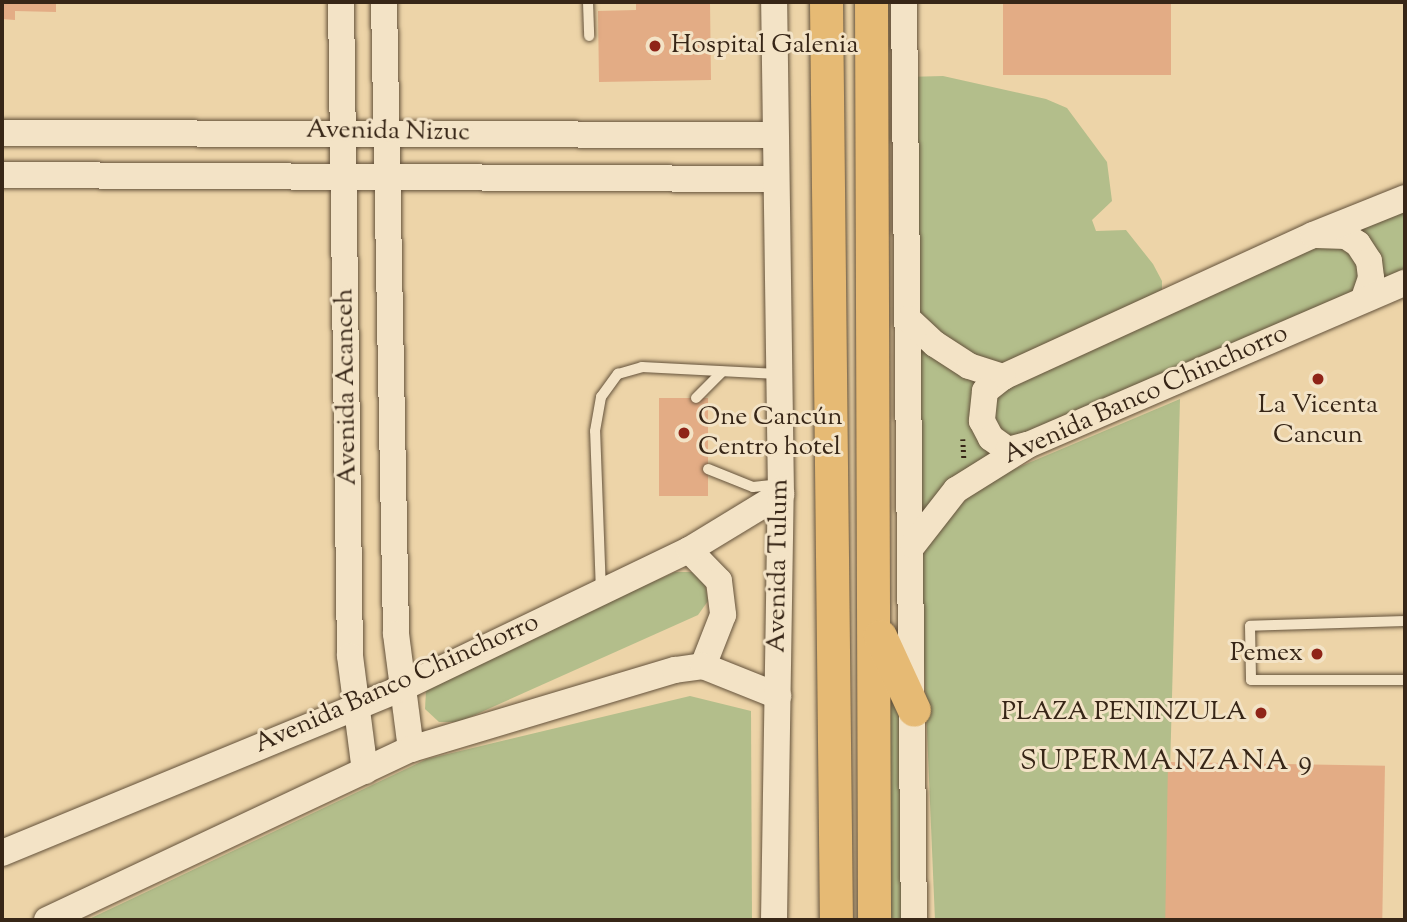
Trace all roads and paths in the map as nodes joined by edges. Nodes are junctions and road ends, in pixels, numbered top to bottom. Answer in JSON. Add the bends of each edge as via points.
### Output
{"nodes":[{"id":1,"x":341,"y":2,"type":"edge"},
{"id":2,"x":384,"y":2,"type":"edge"},
{"id":3,"x":589,"y":2,"type":"edge"},
{"id":4,"x":774,"y":2,"type":"edge"},
{"id":5,"x":826,"y":2,"type":"edge"},
{"id":6,"x":871,"y":2,"type":"edge"},
{"id":7,"x":904,"y":2,"type":"edge"},
{"id":8,"x":589,"y":36,"type":"dead end"},
{"id":9,"x":343,"y":131,"type":"junction"},
{"id":10,"x":2,"y":133,"type":"edge"},
{"id":11,"x":385,"y":133,"type":"junction"},
{"id":12,"x":775,"y":135,"type":"junction"},
{"id":13,"x":344,"y":174,"type":"junction"},
{"id":14,"x":2,"y":175,"type":"edge"},
{"id":15,"x":386,"y":177,"type":"junction"},
{"id":16,"x":774,"y":179,"type":"junction"},
{"id":17,"x":1405,"y":198,"type":"edge"},
{"id":18,"x":1313,"y":235,"type":"junction"},
{"id":19,"x":1405,"y":283,"type":"edge"},
{"id":20,"x":1364,"y":298,"type":"junction"},
{"id":21,"x":908,"y":319,"type":"junction"},
{"id":22,"x":722,"y":372,"type":"junction"},
{"id":23,"x":778,"y":374,"type":"junction"},
{"id":24,"x":1003,"y":377,"type":"junction"},
{"id":25,"x":696,"y":398,"type":"dead end"},
{"id":26,"x":1028,"y":445,"type":"junction"},
{"id":27,"x":708,"y":469,"type":"dead end"},
{"id":28,"x":781,"y":489,"type":"junction"},
{"id":29,"x":913,"y":545,"type":"junction"},
{"id":30,"x":689,"y":550,"type":"junction"},
{"id":31,"x":601,"y":592,"type":"junction"},
{"id":32,"x":1405,"y":621,"type":"edge"},
{"id":33,"x":876,"y":627,"type":"junction"},
{"id":34,"x":702,"y":666,"type":"junction"},
{"id":35,"x":1405,"y":680,"type":"edge"},
{"id":36,"x":402,"y":688,"type":"junction"},
{"id":37,"x":778,"y":696,"type":"junction"},
{"id":38,"x":358,"y":705,"type":"junction"},
{"id":39,"x":914,"y":710,"type":"junction"},
{"id":40,"x":411,"y":749,"type":"junction"},
{"id":41,"x":365,"y":771,"type":"junction"},
{"id":42,"x":2,"y":853,"type":"edge"},
{"id":43,"x":47,"y":920,"type":"edge"},
{"id":44,"x":774,"y":920,"type":"edge"},
{"id":45,"x":836,"y":920,"type":"edge"},
{"id":46,"x":874,"y":920,"type":"edge"},
{"id":47,"x":914,"y":920,"type":"edge"}],
"edges":[{"from":1,"to":9,"type":"street","name":"Avenida Acanceh"},
{"from":2,"to":11,"type":"street","name":"Avenida Acanceh"},
{"from":3,"to":8,"type":"lane"},
{"from":4,"to":12,"type":"street","name":"Avenida Tulum"},
{"from":5,"to":45,"type":"main road","name":"Avenida Tulum"},
{"from":6,"to":33,"type":"main road"},
{"from":7,"to":21,"type":"street"},
{"from":9,"to":10,"type":"street","name":"Avenida Nizuc"},
{"from":9,"to":11,"type":"street","name":"Avenida Nizuc"},
{"from":9,"to":13,"type":"street","name":"Avenida Acanceh"},
{"from":11,"to":12,"type":"street","name":"Avenida Nizuc"},
{"from":11,"to":15,"type":"street","name":"Avenida Acanceh"},
{"from":12,"to":16,"type":"street","name":"Avenida Tulum"},
{"from":13,"to":14,"type":"street","name":"Avenida Nizuc"},
{"from":13,"to":15,"type":"street","name":"Avenida Nizuc"},
{"from":13,"to":38,"type":"street","name":"Avenida Acanceh","via":[[350,656]]},
{"from":15,"to":16,"type":"street","name":"Avenida Nizuc"},
{"from":15,"to":36,"type":"street","name":"Avenida Acanceh","via":[[396,634]]},
{"from":16,"to":23,"type":"street","name":"Avenida Tulum"},
{"from":17,"to":18,"type":"street"},
{"from":18,"to":20,"type":"street","via":[[1346,236],[1358,244],[1369,261],[1371,278]]},
{"from":18,"to":24,"type":"street"},
{"from":19,"to":20,"type":"street","name":"Avenida Banco Chinchorro"},
{"from":20,"to":26,"type":"street","name":"Avenida Banco Chinchorro"},
{"from":21,"to":24,"type":"street","via":[[969,366]]},
{"from":21,"to":29,"type":"street"},
{"from":22,"to":23,"type":"lane"},
{"from":22,"to":25,"type":"lane"},
{"from":22,"to":31,"type":"lane","via":[[642,367],[618,374],[601,397],[594,473]]},
{"from":23,"to":28,"type":"street","name":"Avenida Tulum"},
{"from":24,"to":26,"type":"street","via":[[985,391],[982,421],[991,438],[1008,450]]},
{"from":26,"to":29,"type":"street","name":"Avenida Banco Chinchorro","via":[[956,490]]},
{"from":27,"to":28,"type":"lane","via":[[753,488]]},
{"from":28,"to":30,"type":"street","name":"Avenida Banco Chinchorro"},
{"from":28,"to":37,"type":"street","name":"Avenida Tulum"},
{"from":29,"to":39,"type":"street"},
{"from":30,"to":31,"type":"street","name":"Avenida Banco Chinchorro"},
{"from":30,"to":34,"type":"street","via":[[719,581],[722,604],[723,615]]},
{"from":31,"to":36,"type":"street","name":"Avenida Banco Chinchorro"},
{"from":32,"to":35,"type":"lane","via":[[1250,626],[1251,680]]},
{"from":33,"to":39,"type":"main road"},
{"from":33,"to":46,"type":"main road"},
{"from":34,"to":37,"type":"street"},
{"from":34,"to":40,"type":"street","via":[[675,670]]},
{"from":36,"to":38,"type":"street","name":"Avenida Banco Chinchorro"},
{"from":36,"to":40,"type":"street","name":"Avenida Acanceh"},
{"from":37,"to":44,"type":"street","name":"Avenida Tulum"},
{"from":38,"to":41,"type":"street","name":"Avenida Acanceh"},
{"from":38,"to":42,"type":"street","name":"Avenida Banco Chinchorro"},
{"from":39,"to":47,"type":"street"},
{"from":40,"to":41,"type":"street"},
{"from":41,"to":43,"type":"street"}]}
